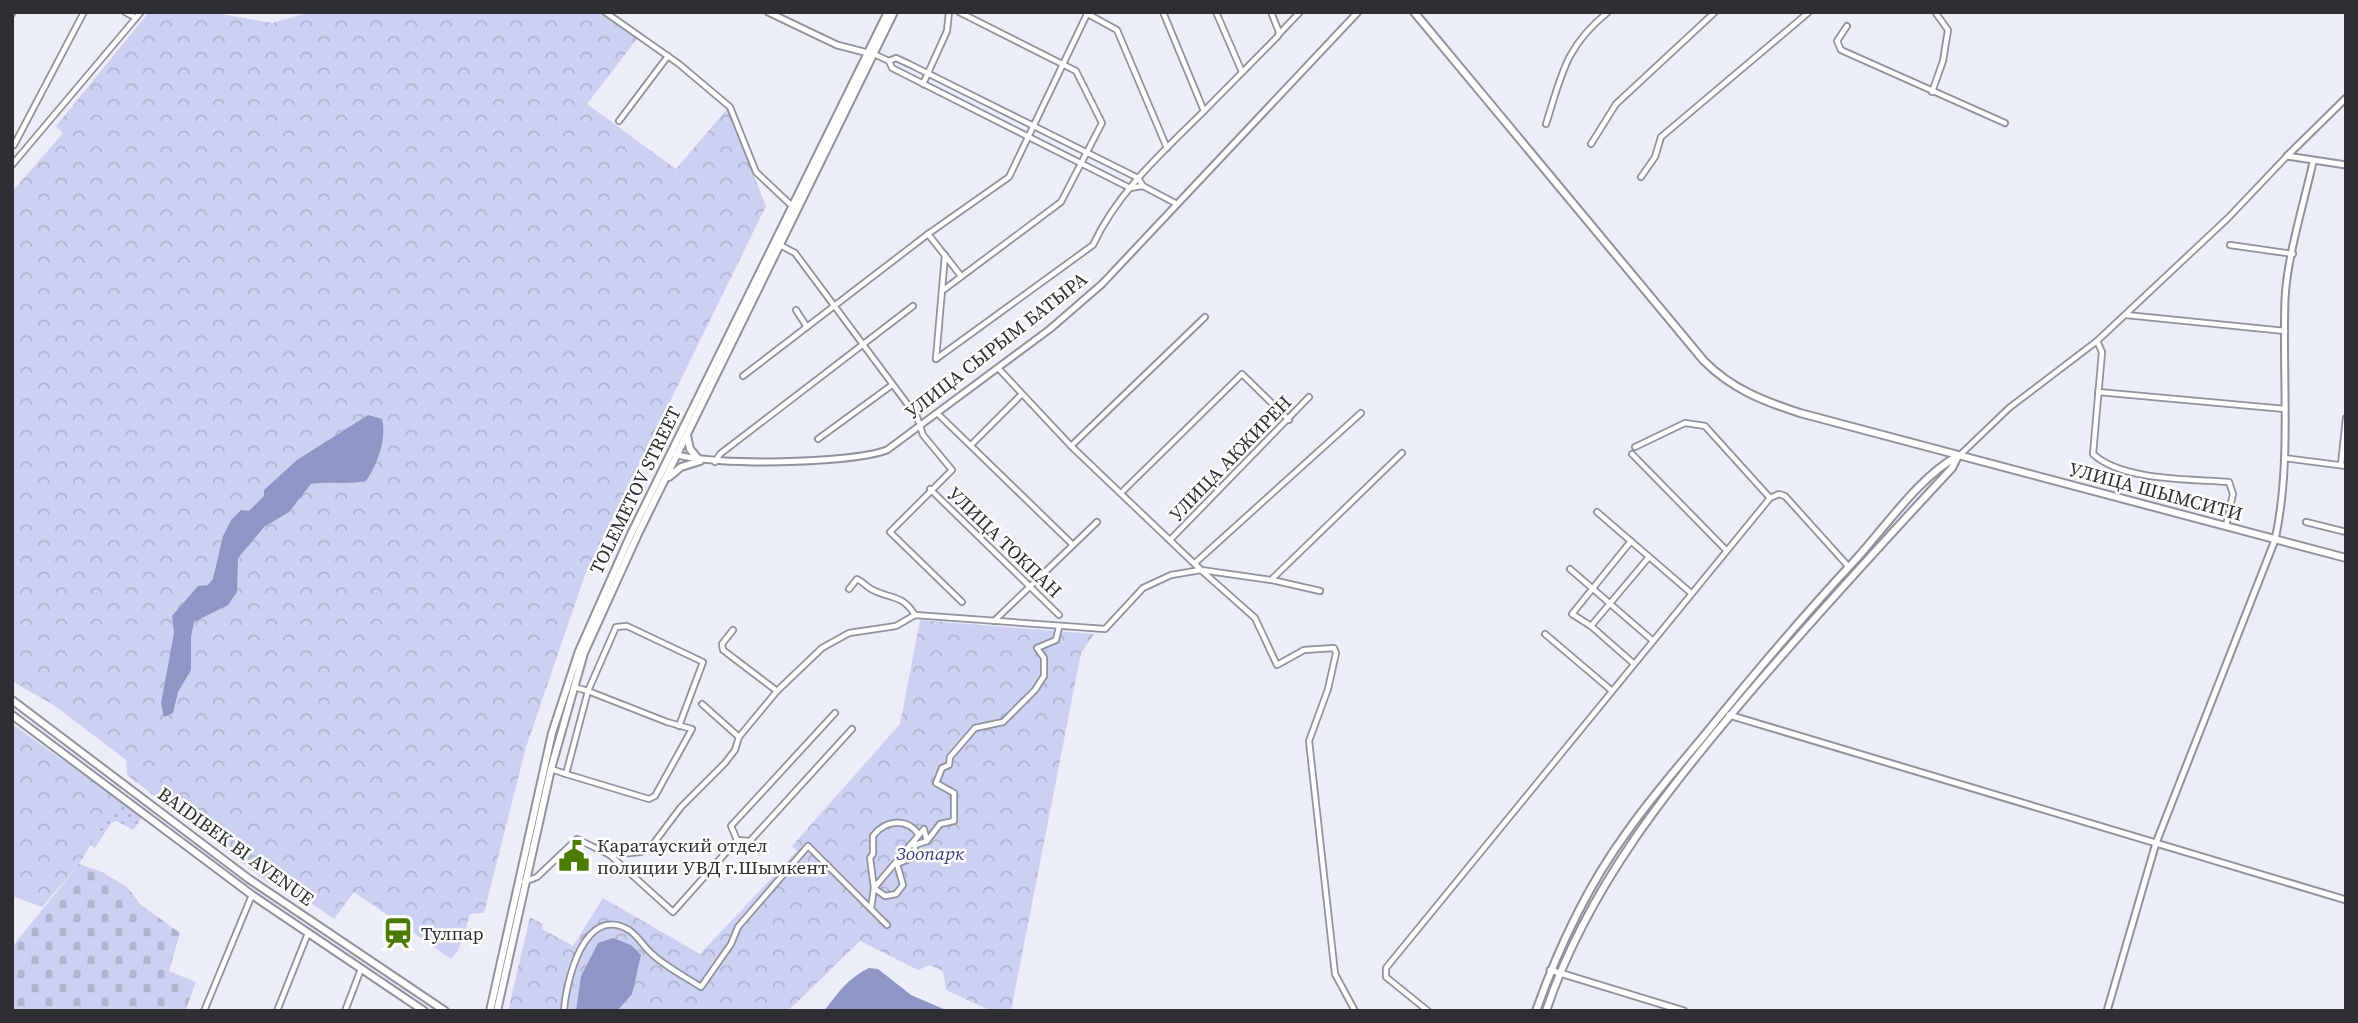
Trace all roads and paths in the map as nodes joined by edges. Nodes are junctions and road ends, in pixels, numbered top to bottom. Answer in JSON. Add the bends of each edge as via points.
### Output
{"nodes":[{"id":1,"x":84,"y":12,"type":"edge"},
{"id":2,"x":125,"y":12,"type":"edge"},
{"id":3,"x":141,"y":12,"type":"edge"},
{"id":4,"x":605,"y":12,"type":"edge"},
{"id":5,"x":768,"y":12,"type":"edge"},
{"id":6,"x":888,"y":12,"type":"edge"},
{"id":7,"x":894,"y":12,"type":"edge"},
{"id":8,"x":949,"y":12,"type":"edge"},
{"id":9,"x":959,"y":12,"type":"edge"},
{"id":10,"x":1163,"y":12,"type":"edge"},
{"id":11,"x":1216,"y":12,"type":"edge"},
{"id":12,"x":1271,"y":12,"type":"edge"},
{"id":13,"x":1300,"y":12,"type":"edge"},
{"id":14,"x":1358,"y":12,"type":"edge"},
{"id":15,"x":1414,"y":12,"type":"edge"},
{"id":16,"x":1608,"y":12,"type":"edge"},
{"id":17,"x":1715,"y":12,"type":"edge"},
{"id":18,"x":1809,"y":12,"type":"edge"},
{"id":19,"x":1935,"y":12,"type":"edge"},
{"id":20,"x":1087,"y":13,"type":"edge"},
{"id":21,"x":136,"y":18,"type":"junction"},
{"id":22,"x":1847,"y":26,"type":"dead end"},
{"id":23,"x":1279,"y":34,"type":"junction"},
{"id":24,"x":871,"y":53,"type":"junction"},
{"id":25,"x":667,"y":56,"type":"junction"},
{"id":26,"x":889,"y":61,"type":"junction"},
{"id":27,"x":1064,"y":63,"type":"junction"},
{"id":28,"x":1242,"y":72,"type":"junction"},
{"id":29,"x":928,"y":73,"type":"junction"},
{"id":30,"x":923,"y":84,"type":"junction"},
{"id":31,"x":1932,"y":92,"type":"junction"},
{"id":32,"x":2346,"y":98,"type":"edge"},
{"id":33,"x":1204,"y":111,"type":"junction"},
{"id":34,"x":619,"y":121,"type":"dead end"},
{"id":35,"x":2005,"y":123,"type":"dead end"},
{"id":36,"x":1546,"y":124,"type":"dead end"},
{"id":37,"x":1032,"y":125,"type":"junction"},
{"id":38,"x":832,"y":132,"type":"junction"},
{"id":39,"x":1027,"y":137,"type":"junction"},
{"id":40,"x":1591,"y":144,"type":"dead end"},
{"id":41,"x":13,"y":145,"type":"edge"},
{"id":42,"x":1167,"y":148,"type":"junction"},
{"id":43,"x":24,"y":151,"type":"junction"},
{"id":44,"x":1088,"y":152,"type":"junction"},
{"id":45,"x":2287,"y":156,"type":"junction"},
{"id":46,"x":2313,"y":162,"type":"junction"},
{"id":47,"x":1082,"y":163,"type":"junction"},
{"id":48,"x":12,"y":165,"type":"edge"},
{"id":49,"x":2346,"y":165,"type":"edge"},
{"id":50,"x":1642,"y":177,"type":"dead end"},
{"id":51,"x":1138,"y":178,"type":"junction"},
{"id":52,"x":1143,"y":186,"type":"junction"},
{"id":53,"x":1130,"y":188,"type":"junction"},
{"id":54,"x":1177,"y":204,"type":"junction"},
{"id":55,"x":792,"y":206,"type":"junction"},
{"id":56,"x":928,"y":234,"type":"junction"},
{"id":57,"x":780,"y":245,"type":"junction"},
{"id":58,"x":2230,"y":245,"type":"dead end"},
{"id":59,"x":945,"y":255,"type":"junction"},
{"id":60,"x":2294,"y":255,"type":"junction"},
{"id":61,"x":961,"y":276,"type":"junction"},
{"id":62,"x":942,"y":291,"type":"junction"},
{"id":63,"x":834,"y":306,"type":"junction"},
{"id":64,"x":913,"y":306,"type":"dead end"},
{"id":65,"x":796,"y":310,"type":"dead end"},
{"id":66,"x":2126,"y":315,"type":"junction"},
{"id":67,"x":1205,"y":317,"type":"dead end"},
{"id":68,"x":807,"y":327,"type":"junction"},
{"id":69,"x":2285,"y":331,"type":"junction"},
{"id":70,"x":2098,"y":341,"type":"junction"},
{"id":71,"x":864,"y":345,"type":"junction"},
{"id":72,"x":998,"y":368,"type":"junction"},
{"id":73,"x":743,"y":376,"type":"dead end"},
{"id":74,"x":892,"y":385,"type":"junction"},
{"id":75,"x":2098,"y":393,"type":"junction"},
{"id":76,"x":1021,"y":394,"type":"junction"},
{"id":77,"x":1309,"y":397,"type":"dead end"},
{"id":78,"x":2285,"y":409,"type":"junction"},
{"id":79,"x":936,"y":412,"type":"junction"},
{"id":80,"x":1361,"y":413,"type":"dead end"},
{"id":81,"x":2346,"y":418,"type":"edge"},
{"id":82,"x":1289,"y":419,"type":"junction"},
{"id":83,"x":919,"y":425,"type":"junction"},
{"id":84,"x":687,"y":434,"type":"junction"},
{"id":85,"x":818,"y":439,"type":"dead end"},
{"id":86,"x":971,"y":445,"type":"junction"},
{"id":87,"x":1071,"y":446,"type":"junction"},
{"id":88,"x":1635,"y":447,"type":"dead end"},
{"id":89,"x":1402,"y":453,"type":"dead end"},
{"id":90,"x":1632,"y":454,"type":"dead end"},
{"id":91,"x":674,"y":455,"type":"junction"},
{"id":92,"x":1958,"y":456,"type":"junction"},
{"id":93,"x":2283,"y":458,"type":"junction"},
{"id":94,"x":700,"y":461,"type":"junction"},
{"id":95,"x":715,"y":463,"type":"junction"},
{"id":96,"x":2343,"y":466,"type":"edge"},
{"id":97,"x":665,"y":480,"type":"junction"},
{"id":98,"x":930,"y":489,"type":"junction"},
{"id":99,"x":1122,"y":492,"type":"junction"},
{"id":100,"x":1770,"y":498,"type":"junction"},
{"id":101,"x":1597,"y":512,"type":"dead end"},
{"id":102,"x":1097,"y":522,"type":"dead end"},
{"id":103,"x":2306,"y":522,"type":"dead end"},
{"id":104,"x":2226,"y":526,"type":"junction"},
{"id":105,"x":2346,"y":532,"type":"edge"},
{"id":106,"x":1170,"y":540,"type":"junction"},
{"id":107,"x":2275,"y":540,"type":"junction"},
{"id":108,"x":1631,"y":541,"type":"junction"},
{"id":109,"x":1073,"y":545,"type":"junction"},
{"id":110,"x":1726,"y":550,"type":"junction"},
{"id":111,"x":1649,"y":557,"type":"junction"},
{"id":112,"x":2346,"y":558,"type":"edge"},
{"id":113,"x":1195,"y":563,"type":"junction"},
{"id":114,"x":1848,"y":566,"type":"junction"},
{"id":115,"x":1570,"y":569,"type":"dead end"},
{"id":116,"x":1201,"y":570,"type":"junction"},
{"id":117,"x":1271,"y":580,"type":"junction"},
{"id":118,"x":1030,"y":586,"type":"junction"},
{"id":119,"x":849,"y":589,"type":"dead end"},
{"id":120,"x":1592,"y":589,"type":"junction"},
{"id":121,"x":1320,"y":591,"type":"dead end"},
{"id":122,"x":1691,"y":593,"type":"junction"},
{"id":123,"x":962,"y":603,"type":"dead end"},
{"id":124,"x":1610,"y":604,"type":"junction"},
{"id":125,"x":915,"y":615,"type":"junction"},
{"id":126,"x":1059,"y":615,"type":"dead end"},
{"id":127,"x":994,"y":622,"type":"junction"},
{"id":128,"x":1591,"y":626,"type":"junction"},
{"id":129,"x":1059,"y":627,"type":"junction"},
{"id":130,"x":733,"y":630,"type":"dead end"},
{"id":131,"x":1545,"y":634,"type":"dead end"},
{"id":132,"x":1652,"y":640,"type":"junction"},
{"id":133,"x":1633,"y":663,"type":"junction"},
{"id":134,"x":573,"y":686,"type":"junction"},
{"id":135,"x":1611,"y":690,"type":"junction"},
{"id":136,"x":588,"y":691,"type":"junction"},
{"id":137,"x":777,"y":691,"type":"junction"},
{"id":138,"x":12,"y":700,"type":"edge"},
{"id":139,"x":702,"y":704,"type":"dead end"},
{"id":140,"x":1723,"y":712,"type":"junction"},
{"id":141,"x":835,"y":713,"type":"dead end"},
{"id":142,"x":12,"y":715,"type":"edge"},
{"id":143,"x":1731,"y":715,"type":"junction"},
{"id":144,"x":679,"y":726,"type":"junction"},
{"id":145,"x":852,"y":729,"type":"dead end"},
{"id":146,"x":739,"y":737,"type":"junction"},
{"id":147,"x":551,"y":769,"type":"junction"},
{"id":148,"x":566,"y":774,"type":"junction"},
{"id":149,"x":919,"y":835,"type":"junction"},
{"id":150,"x":737,"y":839,"type":"junction"},
{"id":151,"x":927,"y":841,"type":"junction"},
{"id":152,"x":2155,"y":843,"type":"junction"},
{"id":153,"x":610,"y":855,"type":"junction"},
{"id":154,"x":523,"y":882,"type":"junction"},
{"id":155,"x":874,"y":888,"type":"junction"},
{"id":156,"x":252,"y":895,"type":"junction"},
{"id":157,"x":2346,"y":900,"type":"edge"},
{"id":158,"x":871,"y":909,"type":"junction"},
{"id":159,"x":887,"y":925,"type":"dead end"},
{"id":160,"x":308,"y":932,"type":"junction"},
{"id":161,"x":361,"y":968,"type":"junction"},
{"id":162,"x":1550,"y":970,"type":"junction"},
{"id":163,"x":1559,"y":973,"type":"junction"},
{"id":164,"x":392,"y":975,"type":"junction"},
{"id":165,"x":386,"y":985,"type":"junction"},
{"id":166,"x":420,"y":1009,"type":"edge"},
{"id":167,"x":204,"y":1011,"type":"edge"},
{"id":168,"x":277,"y":1011,"type":"edge"},
{"id":169,"x":345,"y":1011,"type":"edge"},
{"id":170,"x":445,"y":1011,"type":"edge"},
{"id":171,"x":490,"y":1011,"type":"edge"},
{"id":172,"x":497,"y":1011,"type":"edge"},
{"id":173,"x":564,"y":1011,"type":"edge"},
{"id":174,"x":1355,"y":1011,"type":"edge"},
{"id":175,"x":1427,"y":1011,"type":"edge"},
{"id":176,"x":1536,"y":1011,"type":"edge"},
{"id":177,"x":1546,"y":1011,"type":"edge"},
{"id":178,"x":1684,"y":1011,"type":"edge"},
{"id":179,"x":2107,"y":1011,"type":"edge"}],
"edges":[{"from":1,"to":41,"type":"street"},
{"from":2,"to":21,"type":"street"},
{"from":3,"to":21,"type":"street"},
{"from":4,"to":25,"type":"street"},
{"from":5,"to":24,"type":"street","via":[[837,45]]},
{"from":6,"to":24,"type":"main road","name":"TOLEMETOV STREET"},
{"from":7,"to":24,"type":"main road","name":"TOLEMETOV STREET"},
{"from":8,"to":29,"type":"street","via":[[947,31]]},
{"from":9,"to":27,"type":"street"},
{"from":10,"to":33,"type":"street"},
{"from":11,"to":28,"type":"street"},
{"from":12,"to":23,"type":"street"},
{"from":13,"to":23,"type":"street"},
{"from":14,"to":54,"type":"street","name":"УЛИЦА СЫРЫМ БАТЫРА"},
{"from":15,"to":92,"type":"main road","name":"УЛИЦА ШЫМСИТИ","via":[[1716,373],[1763,401]]},
{"from":16,"to":36,"type":"street","via":[[1566,58]]},
{"from":17,"to":40,"type":"street","via":[[1616,104]]},
{"from":18,"to":50,"type":"street","via":[[1661,137]]},
{"from":19,"to":31,"type":"street","via":[[1948,30]]},
{"from":20,"to":27,"type":"street"},
{"from":20,"to":42,"type":"street","via":[[1117,30]]},
{"from":21,"to":43,"type":"street"},
{"from":22,"to":31,"type":"street","via":[[1838,41],[1841,50]]},
{"from":23,"to":28,"type":"street"},
{"from":24,"to":26,"type":"street"},
{"from":24,"to":38,"type":"main road","name":"TOLEMETOV STREET"},
{"from":25,"to":34,"type":"street"},
{"from":25,"to":55,"type":"street","via":[[730,107],[756,172]]},
{"from":26,"to":29,"type":"street","via":[[896,58]]},
{"from":26,"to":30,"type":"street","via":[[892,68]]},
{"from":27,"to":37,"type":"street"},
{"from":27,"to":44,"type":"street","via":[[1077,72],[1102,123]]},
{"from":28,"to":33,"type":"street"},
{"from":29,"to":30,"type":"street"},
{"from":29,"to":37,"type":"street"},
{"from":30,"to":39,"type":"street"},
{"from":31,"to":35,"type":"street"},
{"from":32,"to":45,"type":"street"},
{"from":33,"to":42,"type":"street"},
{"from":37,"to":39,"type":"street"},
{"from":37,"to":44,"type":"street"},
{"from":38,"to":55,"type":"main road","name":"TOLEMETOV STREET"},
{"from":38,"to":57,"type":"main road","name":"TOLEMETOV STREET"},
{"from":39,"to":47,"type":"street"},
{"from":39,"to":56,"type":"street","via":[[1009,177]]},
{"from":41,"to":43,"type":"street"},
{"from":42,"to":51,"type":"street"},
{"from":43,"to":48,"type":"street"},
{"from":44,"to":47,"type":"street"},
{"from":44,"to":51,"type":"street"},
{"from":45,"to":46,"type":"street"},
{"from":45,"to":66,"type":"street"},
{"from":46,"to":49,"type":"street"},
{"from":46,"to":60,"type":"street"},
{"from":47,"to":53,"type":"street"},
{"from":47,"to":61,"type":"street","via":[[1061,202]]},
{"from":51,"to":52,"type":"street"},
{"from":51,"to":53,"type":"street"},
{"from":52,"to":53,"type":"street"},
{"from":52,"to":54,"type":"street"},
{"from":53,"to":62,"type":"street","via":[[1107,216],[1093,245],[936,359]]},
{"from":54,"to":72,"type":"street","name":"УЛИЦА СЫРЫМ БАТЫРА","via":[[1102,284]]},
{"from":55,"to":91,"type":"main road","name":"TOLEMETOV STREET"},
{"from":56,"to":59,"type":"street"},
{"from":56,"to":63,"type":"street"},
{"from":57,"to":63,"type":"street","via":[[795,253]]},
{"from":57,"to":84,"type":"main road","name":"TOLEMETOV STREET"},
{"from":58,"to":60,"type":"street"},
{"from":59,"to":61,"type":"street"},
{"from":59,"to":62,"type":"street"},
{"from":60,"to":69,"type":"street"},
{"from":61,"to":62,"type":"street"},
{"from":63,"to":68,"type":"street"},
{"from":63,"to":71,"type":"street"},
{"from":64,"to":71,"type":"street"},
{"from":65,"to":68,"type":"street"},
{"from":66,"to":69,"type":"street"},
{"from":66,"to":70,"type":"street"},
{"from":67,"to":87,"type":"street"},
{"from":68,"to":73,"type":"street"},
{"from":69,"to":78,"type":"street"},
{"from":70,"to":75,"type":"street","via":[[2102,352]]},
{"from":70,"to":92,"type":"street","via":[[2009,408]]},
{"from":71,"to":74,"type":"street"},
{"from":71,"to":95,"type":"street","via":[[720,454]]},
{"from":72,"to":76,"type":"street"},
{"from":72,"to":79,"type":"street","name":"УЛИЦА СЫРЫМ БАТЫРА"},
{"from":74,"to":83,"type":"street"},
{"from":74,"to":85,"type":"street"},
{"from":75,"to":78,"type":"street"},
{"from":75,"to":104,"type":"street","via":[[2093,454],[2138,474],[2229,482],[2233,494]]},
{"from":76,"to":86,"type":"street"},
{"from":76,"to":87,"type":"street"},
{"from":77,"to":82,"type":"street","name":"УЛИЦА АКЖИРЕН"},
{"from":78,"to":93,"type":"street"},
{"from":79,"to":83,"type":"street","name":"УЛИЦА СЫРЫМ БАТЫРА"},
{"from":79,"to":86,"type":"street"},
{"from":80,"to":113,"type":"street"},
{"from":81,"to":96,"type":"street"},
{"from":82,"to":99,"type":"street","via":[[1242,374]]},
{"from":82,"to":106,"type":"street","name":"УЛИЦА АКЖИРЕН"},
{"from":83,"to":95,"type":"street","name":"УЛИЦА СЫРЫМ БАТЫРА","via":[[887,450],[866,456]]},
{"from":83,"to":98,"type":"street","via":[[952,470]]},
{"from":84,"to":91,"type":"main road","name":"TOLEMETOV STREET"},
{"from":84,"to":94,"type":"main road","via":[[690,449]]},
{"from":86,"to":109,"type":"street"},
{"from":87,"to":99,"type":"street"},
{"from":88,"to":100,"type":"street","via":[[1685,423],[1705,426]]},
{"from":89,"to":117,"type":"street"},
{"from":90,"to":110,"type":"street"},
{"from":91,"to":94,"type":"street","name":"УЛИЦА СЫРЫМ БАТЫРА"},
{"from":91,"to":97,"type":"main road","name":"TOLEMETOV STREET"},
{"from":91,"to":171,"type":"main road","name":"TOLEMETOV STREET","via":[[598,604],[563,693]]},
{"from":92,"to":104,"type":"main road","name":"УЛИЦА ШЫМСИТИ"},
{"from":92,"to":114,"type":"main road","via":[[1946,462]]},
{"from":92,"to":143,"type":"main road"},
{"from":93,"to":96,"type":"street"},
{"from":93,"to":107,"type":"street"},
{"from":94,"to":95,"type":"street","name":"УЛИЦА СЫРЫМ БАТЫРА"},
{"from":94,"to":97,"type":"main road","via":[[681,467]]},
{"from":97,"to":134,"type":"main road","name":"TOLEMETOV STREET","via":[[603,607]]},
{"from":98,"to":118,"type":"street","name":"УЛИЦА ТОКПАН"},
{"from":98,"to":123,"type":"street","via":[[890,532]]},
{"from":99,"to":106,"type":"street"},
{"from":100,"to":110,"type":"street"},
{"from":100,"to":114,"type":"street","via":[[1785,496]]},
{"from":101,"to":108,"type":"street"},
{"from":102,"to":109,"type":"street"},
{"from":103,"to":105,"type":"street"},
{"from":104,"to":107,"type":"main road","name":"УЛИЦА ШЫМСИТИ"},
{"from":106,"to":113,"type":"street"},
{"from":107,"to":112,"type":"main road","name":"УЛИЦА ШЫМСИТИ"},
{"from":107,"to":152,"type":"street"},
{"from":108,"to":111,"type":"street"},
{"from":108,"to":120,"type":"street"},
{"from":109,"to":118,"type":"street"},
{"from":110,"to":122,"type":"street"},
{"from":111,"to":122,"type":"street"},
{"from":111,"to":124,"type":"street"},
{"from":113,"to":116,"type":"street"},
{"from":114,"to":140,"type":"main road"},
{"from":115,"to":120,"type":"street"},
{"from":116,"to":117,"type":"street"},
{"from":116,"to":129,"type":"street","via":[[1171,575],[1143,588],[1105,629]]},
{"from":116,"to":174,"type":"street","via":[[1255,618],[1277,665],[1314,648],[1334,648],[1336,653],[1309,741],[1335,974]]},
{"from":117,"to":121,"type":"street"},
{"from":118,"to":126,"type":"street","name":"УЛИЦА ТОКПАН"},
{"from":118,"to":127,"type":"street"},
{"from":119,"to":125,"type":"street","via":[[857,579],[862,580],[872,590],[898,597]]},
{"from":120,"to":124,"type":"street"},
{"from":120,"to":128,"type":"street","via":[[1572,614]]},
{"from":122,"to":132,"type":"street"},
{"from":124,"to":128,"type":"street"},
{"from":124,"to":132,"type":"street"},
{"from":125,"to":127,"type":"street"},
{"from":125,"to":137,"type":"street","via":[[896,626],[849,633],[822,648]]},
{"from":127,"to":129,"type":"street"},
{"from":128,"to":133,"type":"street"},
{"from":129,"to":151,"type":"street","via":[[1056,640],[1037,648],[1044,658],[1044,676],[1035,690],[1003,722],[975,728],[942,768],[936,783],[954,793],[954,821],[940,824]]},
{"from":130,"to":137,"type":"street","via":[[722,643],[723,650]]},
{"from":131,"to":135,"type":"street"},
{"from":132,"to":133,"type":"street"},
{"from":133,"to":135,"type":"street"},
{"from":134,"to":136,"type":"street"},
{"from":134,"to":147,"type":"main road","name":"TOLEMETOV STREET"},
{"from":135,"to":175,"type":"street","via":[[1385,968],[1386,977]]},
{"from":136,"to":144,"type":"street"},
{"from":136,"to":144,"type":"street","via":[[617,627],[627,626],[703,662]]},
{"from":136,"to":148,"type":"street"},
{"from":137,"to":146,"type":"street"},
{"from":138,"to":164,"type":"main road","name":"BAIDIBEK BI AVENUE","via":[[249,879]]},
{"from":139,"to":146,"type":"street"},
{"from":140,"to":143,"type":"street"},
{"from":140,"to":162,"type":"main road","via":[[1625,834]]},
{"from":141,"to":150,"type":"street","via":[[731,826]]},
{"from":142,"to":156,"type":"main road","name":"BAIDIBEK BI AVENUE"},
{"from":143,"to":152,"type":"street"},
{"from":143,"to":163,"type":"main road","via":[[1646,821],[1604,886]]},
{"from":144,"to":148,"type":"street","via":[[694,732],[649,799]]},
{"from":145,"to":150,"type":"street","via":[[750,841]]},
{"from":146,"to":153,"type":"street","via":[[735,750],[681,807],[651,847]]},
{"from":147,"to":148,"type":"street"},
{"from":147,"to":154,"type":"main road","name":"TOLEMETOV STREET"},
{"from":149,"to":151,"type":"street","via":[[924,829]]},
{"from":149,"to":155,"type":"street"},
{"from":149,"to":155,"type":"street","via":[[901,822],[879,828],[870,858]]},
{"from":150,"to":153,"type":"street","via":[[673,912]]},
{"from":151,"to":155,"type":"street","via":[[915,845],[914,856],[897,864],[903,885],[896,894],[885,897]]},
{"from":152,"to":157,"type":"street"},
{"from":152,"to":179,"type":"street"},
{"from":153,"to":154,"type":"street","via":[[577,839],[537,877]]},
{"from":154,"to":172,"type":"main road","name":"TOLEMETOV STREET"},
{"from":155,"to":158,"type":"street"},
{"from":156,"to":160,"type":"main road","name":"BAIDIBEK BI AVENUE"},
{"from":156,"to":167,"type":"street"},
{"from":158,"to":159,"type":"street"},
{"from":158,"to":173,"type":"street","via":[[808,846],[738,927],[701,987],[653,955],[628,930],[609,926],[592,932],[571,965]]},
{"from":160,"to":161,"type":"main road","name":"BAIDIBEK BI AVENUE"},
{"from":160,"to":168,"type":"street"},
{"from":161,"to":165,"type":"main road","name":"BAIDIBEK BI AVENUE"},
{"from":161,"to":169,"type":"street"},
{"from":162,"to":163,"type":"street"},
{"from":162,"to":176,"type":"main road"},
{"from":163,"to":177,"type":"main road"},
{"from":163,"to":178,"type":"street"},
{"from":164,"to":165,"type":"main road"},
{"from":164,"to":170,"type":"main road","name":"BAIDIBEK BI AVENUE"},
{"from":165,"to":166,"type":"main road","name":"BAIDIBEK BI AVENUE"}]}
